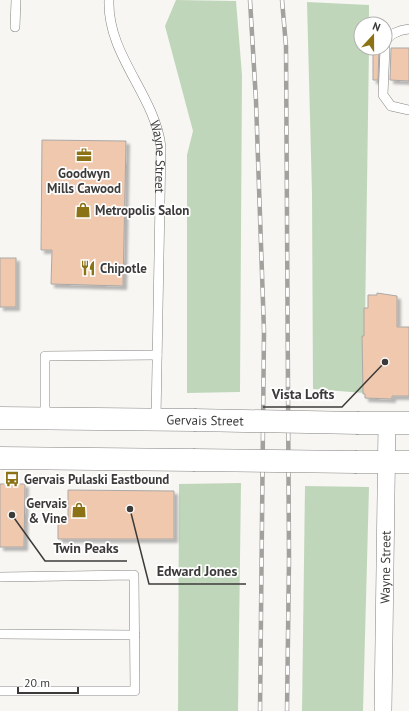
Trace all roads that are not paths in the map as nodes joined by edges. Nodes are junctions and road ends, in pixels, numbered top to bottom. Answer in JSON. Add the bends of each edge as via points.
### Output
{"nodes":[{"id":1,"x":16,"y":0,"type":"edge"},
{"id":2,"x":109,"y":0,"type":"edge"},
{"id":3,"x":15,"y":27,"type":"dead end"},
{"id":4,"x":409,"y":29,"type":"edge"},
{"id":5,"x":393,"y":34,"type":"edge"},
{"id":6,"x":385,"y":56,"type":"edge"},
{"id":7,"x":409,"y":110,"type":"edge"},
{"id":8,"x":157,"y":355,"type":"junction"},
{"id":9,"x":0,"y":418,"type":"edge"},
{"id":10,"x":45,"y":418,"type":"junction"},
{"id":11,"x":156,"y":420,"type":"junction"},
{"id":12,"x":387,"y":423,"type":"junction"},
{"id":13,"x":409,"y":423,"type":"edge"},
{"id":14,"x":0,"y":458,"type":"edge"},
{"id":15,"x":386,"y":462,"type":"junction"},
{"id":16,"x":409,"y":462,"type":"edge"},
{"id":17,"x":0,"y":577,"type":"edge"},
{"id":18,"x":0,"y":634,"type":"edge"},
{"id":19,"x":135,"y":635,"type":"junction"},
{"id":20,"x":0,"y":692,"type":"edge"},
{"id":21,"x":382,"y":711,"type":"edge"}],
"edges":[{"from":1,"to":3,"type":"lane"},
{"from":2,"to":8,"type":"lane","name":"Wayne Street","via":[[115,38],[155,122],[160,138]]},
{"from":4,"to":5,"type":"lane"},
{"from":6,"to":7,"type":"lane","via":[[383,95],[391,106]]},
{"from":8,"to":10,"type":"lane","via":[[46,356]]},
{"from":8,"to":11,"type":"lane","name":"Wayne Street"},
{"from":9,"to":10,"type":"main road","name":"Gervais Street"},
{"from":10,"to":11,"type":"main road","name":"Gervais Street"},
{"from":11,"to":12,"type":"main road","name":"Gervais Street","bridge":true},
{"from":12,"to":13,"type":"main road","name":"Gervais Street"},
{"from":12,"to":15,"type":"street","name":"Wayne Street"},
{"from":14,"to":15,"type":"main road","bridge":true},
{"from":15,"to":16,"type":"main road"},
{"from":15,"to":21,"type":"street","name":"Wayne Street"},
{"from":17,"to":19,"type":"lane","via":[[134,575]]},
{"from":18,"to":19,"type":"lane"},
{"from":19,"to":20,"type":"lane","via":[[135,690]]}]}
